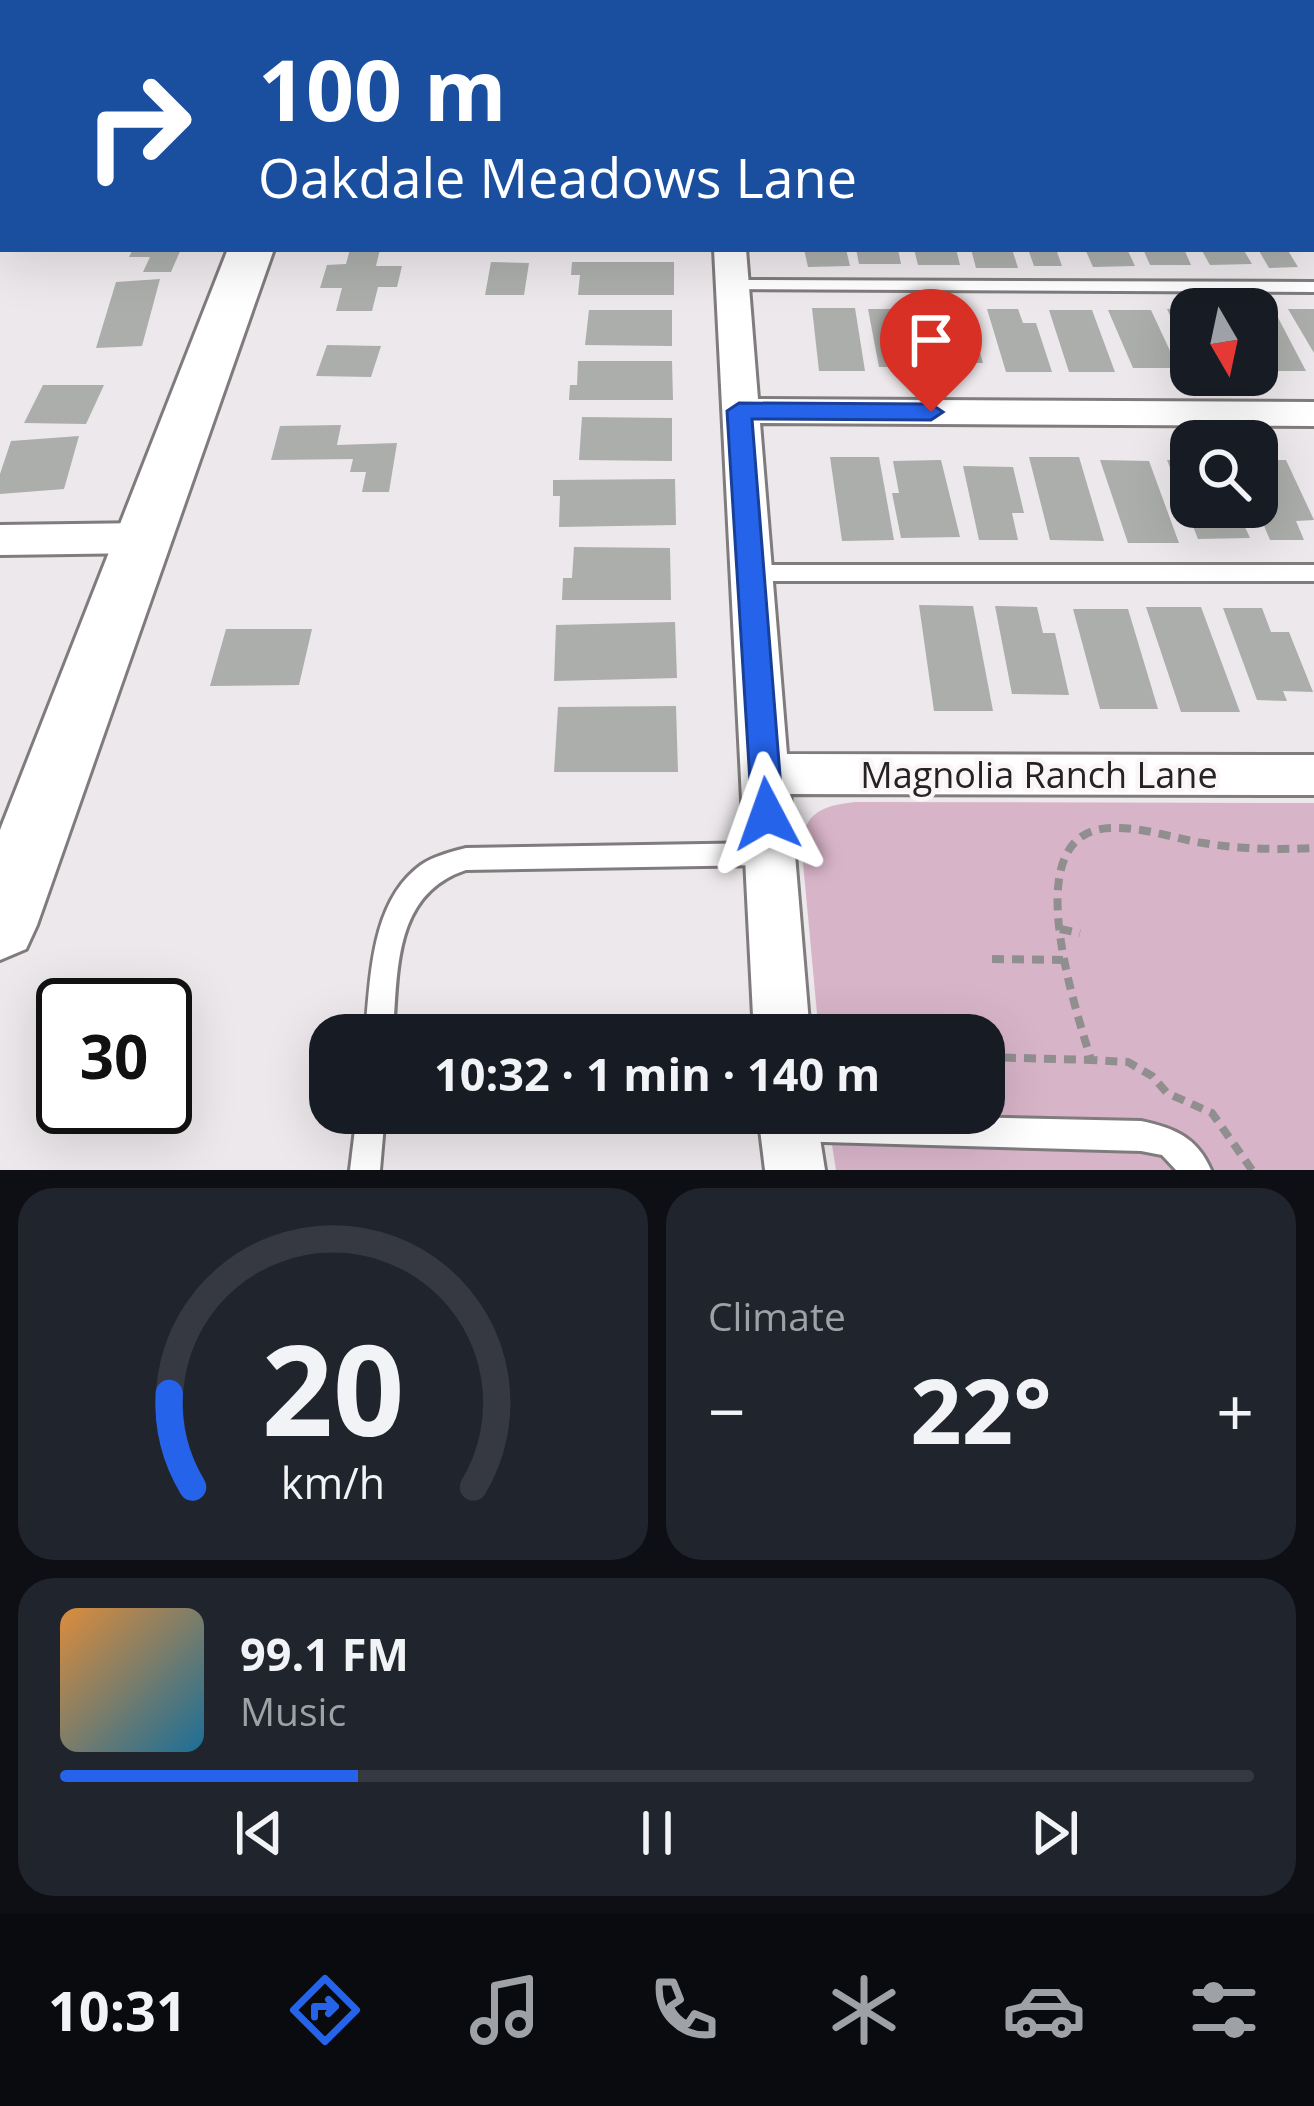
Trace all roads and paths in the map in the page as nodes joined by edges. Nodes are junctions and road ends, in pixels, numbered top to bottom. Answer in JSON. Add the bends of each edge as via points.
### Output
{"nodes":[{"id":1,"x":250,"y":252,"type":"edge"},
{"id":2,"x":731,"y":267,"type":"edge"},
{"id":3,"x":1314,"y":287,"type":"edge"},
{"id":4,"x":739,"y":411,"type":"junction"},
{"id":5,"x":1314,"y":414,"type":"edge"},
{"id":6,"x":146,"y":538,"type":"junction"},
{"id":7,"x":0,"y":540,"type":"edge"},
{"id":8,"x":752,"y":573,"type":"junction"},
{"id":9,"x":1314,"y":574,"type":"edge"},
{"id":10,"x":765,"y":774,"type":"junction"},
{"id":11,"x":1314,"y":776,"type":"edge"},
{"id":12,"x":1314,"y":848,"type":"edge"},
{"id":13,"x":770,"y":854,"type":"junction"},
{"id":14,"x":0,"y":925,"type":"edge"},
{"id":15,"x":1060,"y":929,"type":"junction"},
{"id":16,"x":1080,"y":933,"type":"dead end"},
{"id":17,"x":992,"y":958,"type":"dead end"},
{"id":18,"x":1063,"y":960,"type":"junction"},
{"id":19,"x":381,"y":1014,"type":"edge"},
{"id":20,"x":781,"y":1014,"type":"edge"},
{"id":21,"x":1005,"y":1058,"type":"edge"},
{"id":22,"x":1091,"y":1060,"type":"junction"},
{"id":23,"x":369,"y":1134,"type":"edge"},
{"id":24,"x":790,"y":1137,"type":"edge"},
{"id":25,"x":365,"y":1170,"type":"edge"},
{"id":26,"x":1196,"y":1170,"type":"edge"},
{"id":27,"x":1252,"y":1170,"type":"edge"}],
"edges":[{"from":1,"to":6,"type":"main road"},
{"from":2,"to":3,"type":"lane"},
{"from":2,"to":4,"type":"street"},
{"from":4,"to":5,"type":"street"},
{"from":4,"to":8,"type":"street"},
{"from":6,"to":7,"type":"street"},
{"from":6,"to":14,"type":"main road"},
{"from":8,"to":9,"type":"lane"},
{"from":8,"to":10,"type":"street"},
{"from":10,"to":11,"type":"street","name":"Magnolia Ranch Lane"},
{"from":10,"to":13,"type":"street"},
{"from":12,"to":15,"type":"path","via":[[1085,832],[1071,840],[1065,858]]},
{"from":13,"to":19,"type":"lane","via":[[466,859],[430,873],[405,900],[388,946]]},
{"from":13,"to":20,"type":"street"},
{"from":15,"to":16,"type":"path"},
{"from":15,"to":18,"type":"path"},
{"from":17,"to":18,"type":"path"},
{"from":18,"to":22,"type":"path"},
{"from":21,"to":22,"type":"path"},
{"from":22,"to":27,"type":"path","via":[[1128,1062],[1167,1093],[1212,1113]]},
{"from":23,"to":25,"type":"lane"},
{"from":24,"to":26,"type":"lane","via":[[1141,1136],[1170,1142]]}]}
